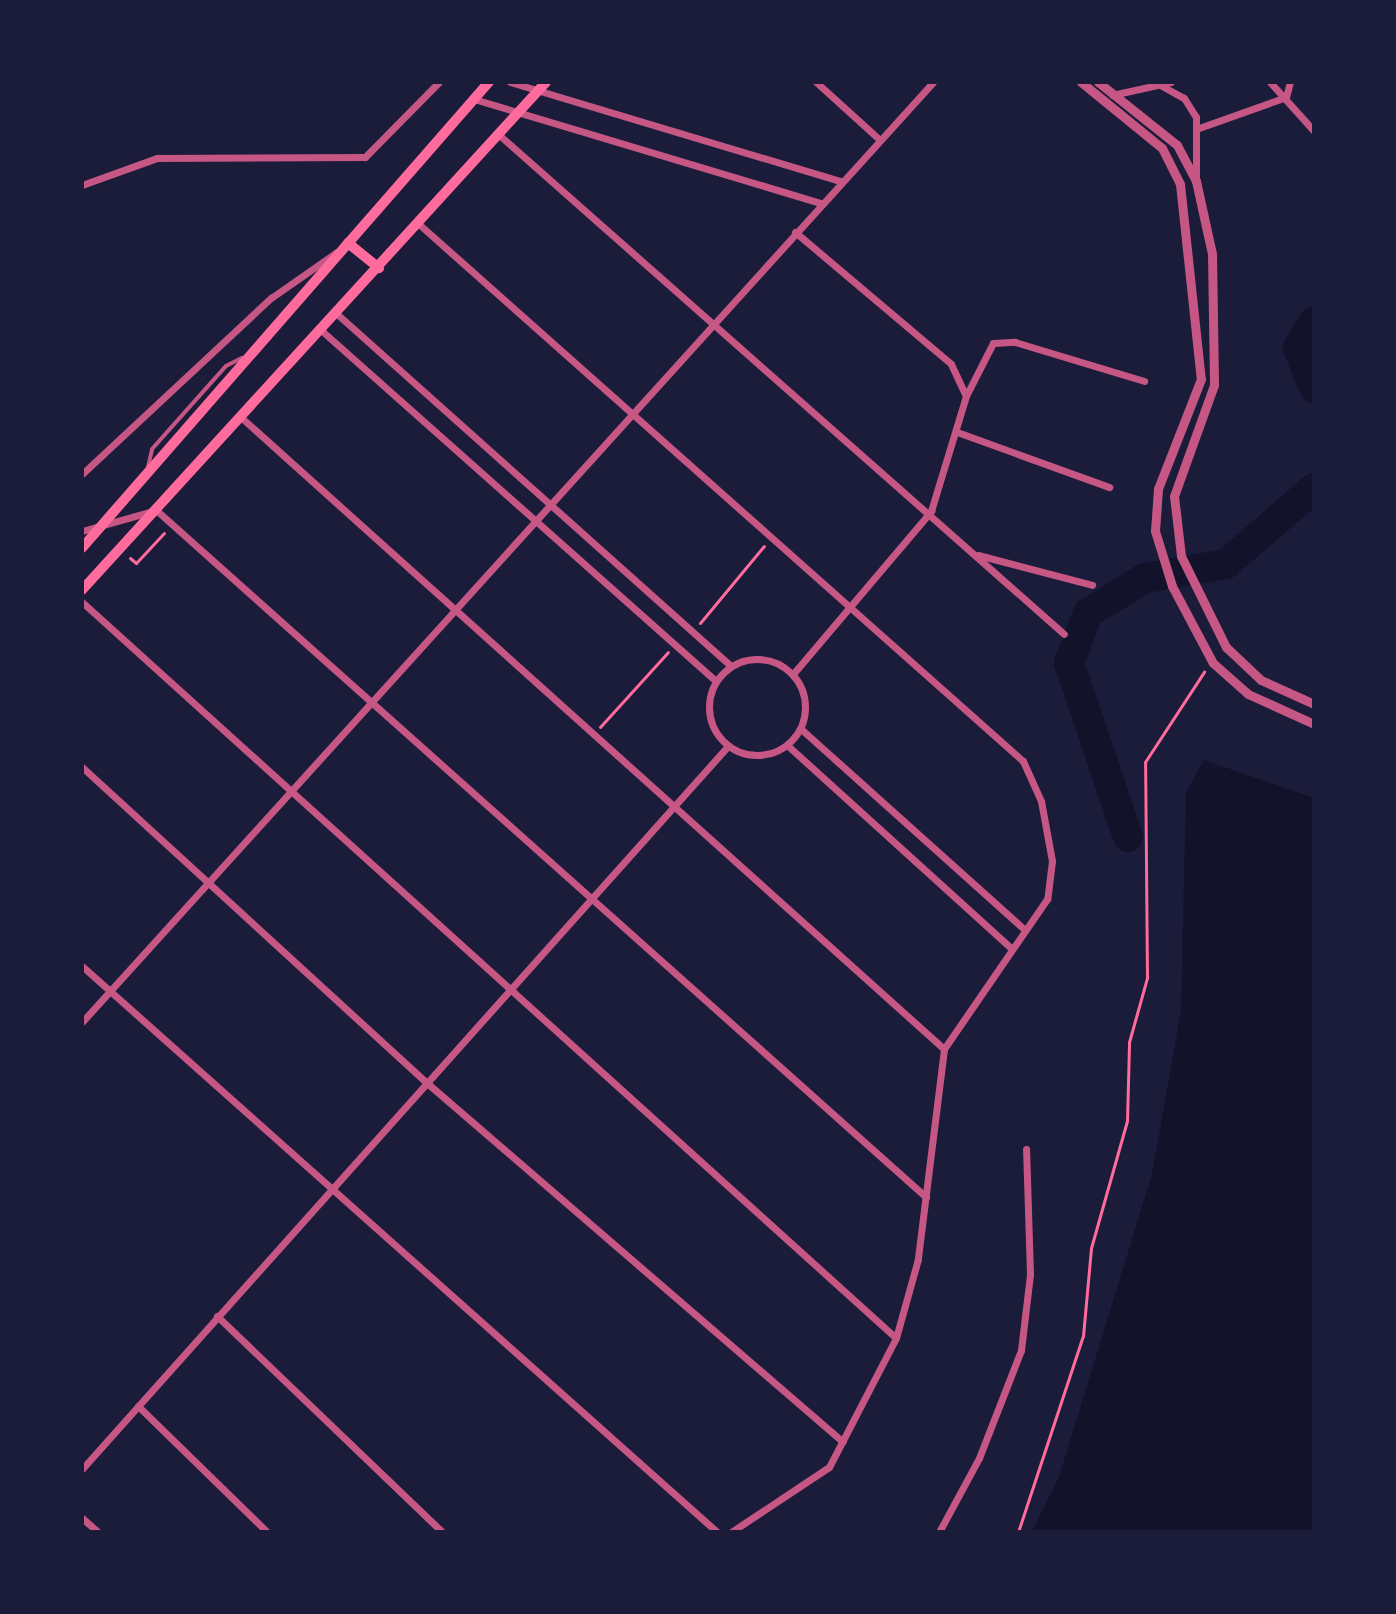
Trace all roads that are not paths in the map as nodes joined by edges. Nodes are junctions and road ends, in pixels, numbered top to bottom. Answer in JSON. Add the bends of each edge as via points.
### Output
{"nodes":[{"id":1,"x":439,"y":82,"type":"edge"},
{"id":2,"x":489,"y":82,"type":"edge"},
{"id":3,"x":510,"y":82,"type":"edge"},
{"id":4,"x":546,"y":82,"type":"edge"},
{"id":5,"x":816,"y":82,"type":"edge"},
{"id":6,"x":933,"y":82,"type":"edge"},
{"id":7,"x":1081,"y":82,"type":"edge"},
{"id":8,"x":1098,"y":82,"type":"edge"},
{"id":9,"x":1171,"y":82,"type":"edge"},
{"id":10,"x":1270,"y":82,"type":"edge"},
{"id":11,"x":1290,"y":82,"type":"edge"},
{"id":12,"x":1162,"y":86,"type":"junction"},
{"id":13,"x":537,"y":91,"type":"junction"},
{"id":14,"x":1111,"y":97,"type":"junction"},
{"id":15,"x":1286,"y":97,"type":"junction"},
{"id":16,"x":474,"y":99,"type":"junction"},
{"id":17,"x":516,"y":114,"type":"junction"},
{"id":18,"x":1199,"y":128,"type":"junction"},
{"id":19,"x":1314,"y":131,"type":"edge"},
{"id":20,"x":498,"y":134,"type":"junction"},
{"id":21,"x":880,"y":140,"type":"junction"},
{"id":22,"x":841,"y":181,"type":"junction"},
{"id":23,"x":1196,"y":181,"type":"junction"},
{"id":24,"x":82,"y":185,"type":"edge"},
{"id":25,"x":821,"y":203,"type":"junction"},
{"id":26,"x":421,"y":226,"type":"junction"},
{"id":27,"x":795,"y":232,"type":"junction"},
{"id":28,"x":348,"y":243,"type":"junction"},
{"id":29,"x":379,"y":268,"type":"junction"},
{"id":30,"x":337,"y":314,"type":"junction"},
{"id":31,"x":713,"y":322,"type":"junction"},
{"id":32,"x":322,"y":331,"type":"junction"},
{"id":33,"x":1144,"y":381,"type":"dead end"},
{"id":34,"x":966,"y":396,"type":"junction"},
{"id":35,"x":632,"y":410,"type":"junction"},
{"id":36,"x":244,"y":420,"type":"junction"},
{"id":37,"x":957,"y":432,"type":"junction"},
{"id":38,"x":82,"y":474,"type":"edge"},
{"id":39,"x":1109,"y":487,"type":"dead end"},
{"id":40,"x":548,"y":504,"type":"junction"},
{"id":41,"x":156,"y":510,"type":"junction"},
{"id":42,"x":931,"y":511,"type":"junction"},
{"id":43,"x":536,"y":520,"type":"junction"},
{"id":44,"x":101,"y":526,"type":"junction"},
{"id":45,"x":82,"y":531,"type":"edge"},
{"id":46,"x":82,"y":548,"type":"edge"},
{"id":47,"x":976,"y":554,"type":"junction"},
{"id":48,"x":1092,"y":585,"type":"dead end"},
{"id":49,"x":82,"y":590,"type":"edge"},
{"id":50,"x":82,"y":602,"type":"edge"},
{"id":51,"x":851,"y":607,"type":"junction"},
{"id":52,"x":455,"y":612,"type":"junction"},
{"id":53,"x":1064,"y":634,"type":"dead end"},
{"id":54,"x":731,"y":666,"type":"junction"},
{"id":55,"x":793,"y":674,"type":"junction"},
{"id":56,"x":716,"y":681,"type":"junction"},
{"id":57,"x":373,"y":700,"type":"junction"},
{"id":58,"x":1314,"y":704,"type":"edge"},
{"id":59,"x":1314,"y":724,"type":"edge"},
{"id":60,"x":801,"y":729,"type":"junction"},
{"id":61,"x":787,"y":745,"type":"junction"},
{"id":62,"x":728,"y":746,"type":"junction"},
{"id":63,"x":82,"y":767,"type":"edge"},
{"id":64,"x":291,"y":793,"type":"junction"},
{"id":65,"x":674,"y":805,"type":"junction"},
{"id":66,"x":212,"y":882,"type":"junction"},
{"id":67,"x":590,"y":896,"type":"junction"},
{"id":68,"x":1023,"y":928,"type":"junction"},
{"id":69,"x":1010,"y":947,"type":"junction"},
{"id":70,"x":82,"y":966,"type":"edge"},
{"id":71,"x":509,"y":989,"type":"junction"},
{"id":72,"x":109,"y":992,"type":"junction"},
{"id":73,"x":82,"y":1022,"type":"edge"},
{"id":74,"x":944,"y":1049,"type":"junction"},
{"id":75,"x":427,"y":1083,"type":"junction"},
{"id":76,"x":1026,"y":1149,"type":"dead end"},
{"id":77,"x":333,"y":1186,"type":"junction"},
{"id":78,"x":926,"y":1197,"type":"junction"},
{"id":79,"x":217,"y":1316,"type":"junction"},
{"id":80,"x":896,"y":1338,"type":"junction"},
{"id":81,"x":138,"y":1406,"type":"junction"},
{"id":82,"x":843,"y":1442,"type":"junction"},
{"id":83,"x":82,"y":1469,"type":"edge"},
{"id":84,"x":82,"y":1518,"type":"edge"},
{"id":85,"x":98,"y":1532,"type":"edge"},
{"id":86,"x":267,"y":1532,"type":"edge"},
{"id":87,"x":442,"y":1532,"type":"edge"},
{"id":88,"x":717,"y":1532,"type":"edge"},
{"id":89,"x":731,"y":1532,"type":"edge"},
{"id":90,"x":939,"y":1532,"type":"edge"}],
"edges":[{"from":1,"to":24,"type":"street","via":[[365,157],[157,158]]},
{"from":2,"to":16,"type":"main road"},
{"from":3,"to":13,"type":"street"},
{"from":4,"to":13,"type":"main road"},
{"from":5,"to":21,"type":"street"},
{"from":6,"to":21,"type":"street"},
{"from":7,"to":14,"type":"street"},
{"from":8,"to":14,"type":"street"},
{"from":9,"to":12,"type":"street"},
{"from":10,"to":15,"type":"street"},
{"from":11,"to":15,"type":"street"},
{"from":12,"to":14,"type":"street"},
{"from":12,"to":18,"type":"street","via":[[1184,98]]},
{"from":13,"to":17,"type":"main road"},
{"from":13,"to":22,"type":"street"},
{"from":14,"to":23,"type":"street","via":[[1171,138]]},
{"from":14,"to":59,"type":"street","via":[[1175,165],[1194,260],[1201,379],[1158,489],[1163,563],[1213,663],[1248,694]]},
{"from":15,"to":18,"type":"street"},
{"from":15,"to":19,"type":"street"},
{"from":16,"to":17,"type":"street"},
{"from":16,"to":28,"type":"main road"},
{"from":17,"to":20,"type":"main road"},
{"from":17,"to":25,"type":"street"},
{"from":18,"to":23,"type":"street"},
{"from":20,"to":26,"type":"main road"},
{"from":20,"to":31,"type":"street"},
{"from":21,"to":22,"type":"street"},
{"from":22,"to":25,"type":"street"},
{"from":23,"to":58,"type":"street","via":[[1217,320],[1214,385],[1174,496],[1181,556],[1226,647],[1261,680]]},
{"from":25,"to":27,"type":"street"},
{"from":26,"to":29,"type":"main road"},
{"from":26,"to":35,"type":"street"},
{"from":27,"to":31,"type":"street"},
{"from":27,"to":34,"type":"street","via":[[951,364]]},
{"from":28,"to":29,"type":"main road"},
{"from":28,"to":38,"type":"street","via":[[271,298]]},
{"from":28,"to":44,"type":"main road"},
{"from":29,"to":30,"type":"main road"},
{"from":30,"to":32,"type":"main road"},
{"from":30,"to":40,"type":"street"},
{"from":31,"to":35,"type":"street"},
{"from":31,"to":42,"type":"street"},
{"from":32,"to":36,"type":"main road"},
{"from":32,"to":43,"type":"street"},
{"from":33,"to":34,"type":"street","via":[[1015,342],[993,343]]},
{"from":34,"to":37,"type":"street"},
{"from":35,"to":40,"type":"street"},
{"from":35,"to":51,"type":"street"},
{"from":36,"to":41,"type":"main road"},
{"from":36,"to":52,"type":"street"},
{"from":37,"to":39,"type":"street"},
{"from":37,"to":42,"type":"street"},
{"from":40,"to":43,"type":"street"},
{"from":40,"to":54,"type":"street"},
{"from":41,"to":44,"type":"street"},
{"from":41,"to":49,"type":"main road"},
{"from":41,"to":57,"type":"street"},
{"from":42,"to":47,"type":"street"},
{"from":42,"to":51,"type":"street"},
{"from":43,"to":52,"type":"street"},
{"from":43,"to":56,"type":"street"},
{"from":44,"to":45,"type":"street"},
{"from":44,"to":46,"type":"main road"},
{"from":47,"to":48,"type":"street"},
{"from":47,"to":53,"type":"street"},
{"from":50,"to":64,"type":"street"},
{"from":51,"to":55,"type":"street"},
{"from":51,"to":68,"type":"street","via":[[1023,761],[1044,816],[1051,880]]},
{"from":52,"to":57,"type":"street"},
{"from":52,"to":65,"type":"street"},
{"from":54,"to":55,"type":"street","via":[[763,658]]},
{"from":54,"to":56,"type":"street"},
{"from":55,"to":60,"type":"street","via":[[806,700]]},
{"from":56,"to":62,"type":"street","via":[[709,716]]},
{"from":57,"to":64,"type":"street"},
{"from":57,"to":67,"type":"street"},
{"from":60,"to":61,"type":"street"},
{"from":60,"to":68,"type":"street"},
{"from":61,"to":62,"type":"street","via":[[758,755]]},
{"from":61,"to":69,"type":"street"},
{"from":62,"to":65,"type":"street"},
{"from":63,"to":66,"type":"street"},
{"from":64,"to":66,"type":"street"},
{"from":64,"to":71,"type":"street"},
{"from":65,"to":67,"type":"street"},
{"from":65,"to":74,"type":"street"},
{"from":66,"to":72,"type":"street"},
{"from":66,"to":75,"type":"street"},
{"from":67,"to":71,"type":"street"},
{"from":67,"to":78,"type":"street"},
{"from":68,"to":69,"type":"street"},
{"from":69,"to":74,"type":"street"},
{"from":70,"to":72,"type":"street"},
{"from":71,"to":75,"type":"street"},
{"from":71,"to":80,"type":"street"},
{"from":72,"to":73,"type":"street"},
{"from":72,"to":77,"type":"street"},
{"from":74,"to":78,"type":"street"},
{"from":75,"to":77,"type":"street"},
{"from":75,"to":82,"type":"street"},
{"from":76,"to":90,"type":"street","via":[[1030,1274],[1021,1350],[979,1458]]},
{"from":77,"to":79,"type":"street"},
{"from":77,"to":88,"type":"street"},
{"from":78,"to":80,"type":"street"},
{"from":79,"to":81,"type":"street"},
{"from":79,"to":87,"type":"street"},
{"from":80,"to":82,"type":"street"},
{"from":81,"to":83,"type":"street"},
{"from":81,"to":86,"type":"street"},
{"from":82,"to":89,"type":"street","via":[[810,1485]]},
{"from":84,"to":85,"type":"street"}]}
